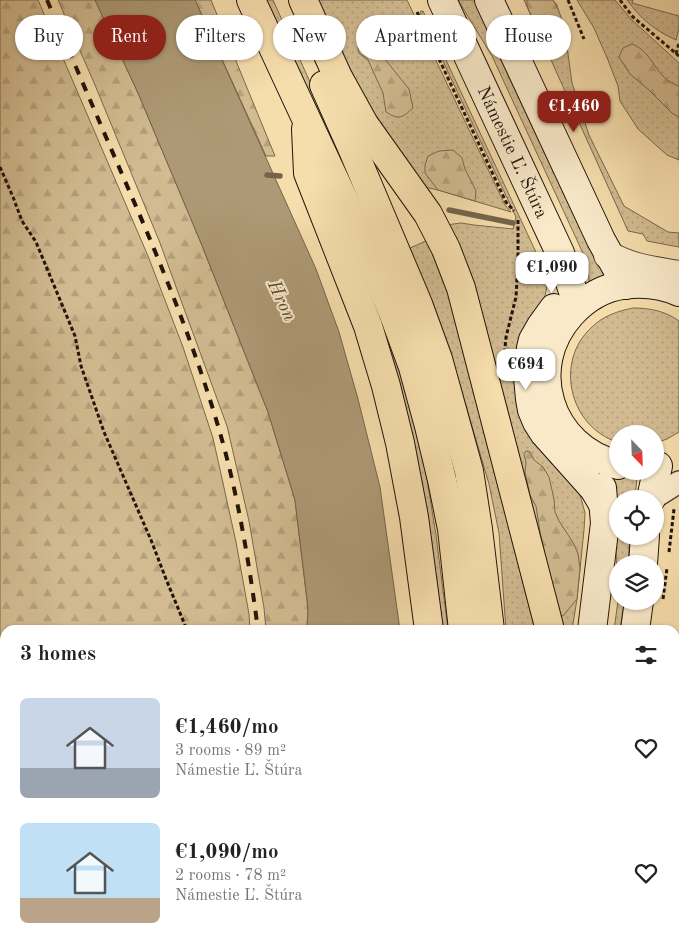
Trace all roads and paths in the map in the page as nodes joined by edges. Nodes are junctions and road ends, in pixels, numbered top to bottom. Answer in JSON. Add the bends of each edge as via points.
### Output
{"nodes":[{"id":1,"x":251,"y":0,"type":"edge"},
{"id":2,"x":286,"y":0,"type":"edge"},
{"id":3,"x":303,"y":0,"type":"edge"},
{"id":4,"x":442,"y":0,"type":"edge"},
{"id":5,"x":489,"y":0,"type":"edge"},
{"id":6,"x":568,"y":0,"type":"edge"},
{"id":7,"x":620,"y":0,"type":"edge"},
{"id":8,"x":417,"y":12,"type":"dead end"},
{"id":9,"x":584,"y":39,"type":"dead end"},
{"id":10,"x":679,"y":43,"type":"edge"},
{"id":11,"x":677,"y":55,"type":"edge"},
{"id":12,"x":305,"y":115,"type":"junction"},
{"id":13,"x":0,"y":167,"type":"edge"},
{"id":14,"x":506,"y":202,"type":"dead end"},
{"id":15,"x":608,"y":255,"type":"junction"},
{"id":16,"x":566,"y":269,"type":"junction"},
{"id":17,"x":626,"y":285,"type":"junction"},
{"id":18,"x":679,"y":287,"type":"edge"},
{"id":19,"x":578,"y":306,"type":"junction"},
{"id":20,"x":608,"y":462,"type":"edge"},
{"id":21,"x":668,"y":468,"type":"edge"},
{"id":22,"x":656,"y":490,"type":"edge"},
{"id":23,"x":604,"y":506,"type":"junction"},
{"id":24,"x":638,"y":610,"type":"edge"},
{"id":25,"x":185,"y":625,"type":"edge"},
{"id":26,"x":428,"y":625,"type":"edge"},
{"id":27,"x":462,"y":625,"type":"edge"},
{"id":28,"x":489,"y":625,"type":"edge"},
{"id":29,"x":549,"y":625,"type":"edge"},
{"id":30,"x":593,"y":625,"type":"edge"},
{"id":31,"x":636,"y":625,"type":"edge"}],
"edges":[{"from":1,"to":12,"type":"highway"},
{"from":2,"to":28,"type":"highway","via":[[364,176],[438,359],[469,471]]},
{"from":3,"to":29,"type":"highway","via":[[338,77],[364,124],[428,214],[446,249],[461,288]]},
{"from":4,"to":16,"type":"main road","name":"Námestie Ľ. Štúra"},
{"from":5,"to":15,"type":"main road"},
{"from":6,"to":9,"type":"path"},
{"from":7,"to":11,"type":"path","via":[[633,17]]},
{"from":8,"to":14,"type":"path"},
{"from":10,"to":11,"type":"path"},
{"from":12,"to":26,"type":"highway","via":[[308,173],[368,326],[398,434],[414,517]]},
{"from":12,"to":27,"type":"highway","via":[[362,239],[413,366],[452,529]]},
{"from":13,"to":25,"type":"path","via":[[68,318],[104,432]]},
{"from":15,"to":17,"type":"main road"},
{"from":15,"to":18,"type":"main road","via":[[619,262],[651,270]]},
{"from":16,"to":19,"type":"main road","name":"Námestie Ľ. Štúra"},
{"from":16,"to":23,"type":"main road","via":[[561,296],[533,340],[528,376],[530,398],[544,433],[594,489]]},
{"from":17,"to":18,"type":"main road"},
{"from":17,"to":19,"type":"main road","via":[[594,294]]},
{"from":19,"to":20,"type":"main road","via":[[562,323],[554,340],[547,366],[550,403],[563,428],[575,442],[585,451]]},
{"from":20,"to":23,"type":"main road"},
{"from":21,"to":22,"type":"main road"},
{"from":23,"to":30,"type":"main road"},
{"from":24,"to":31,"type":"main road"}]}
